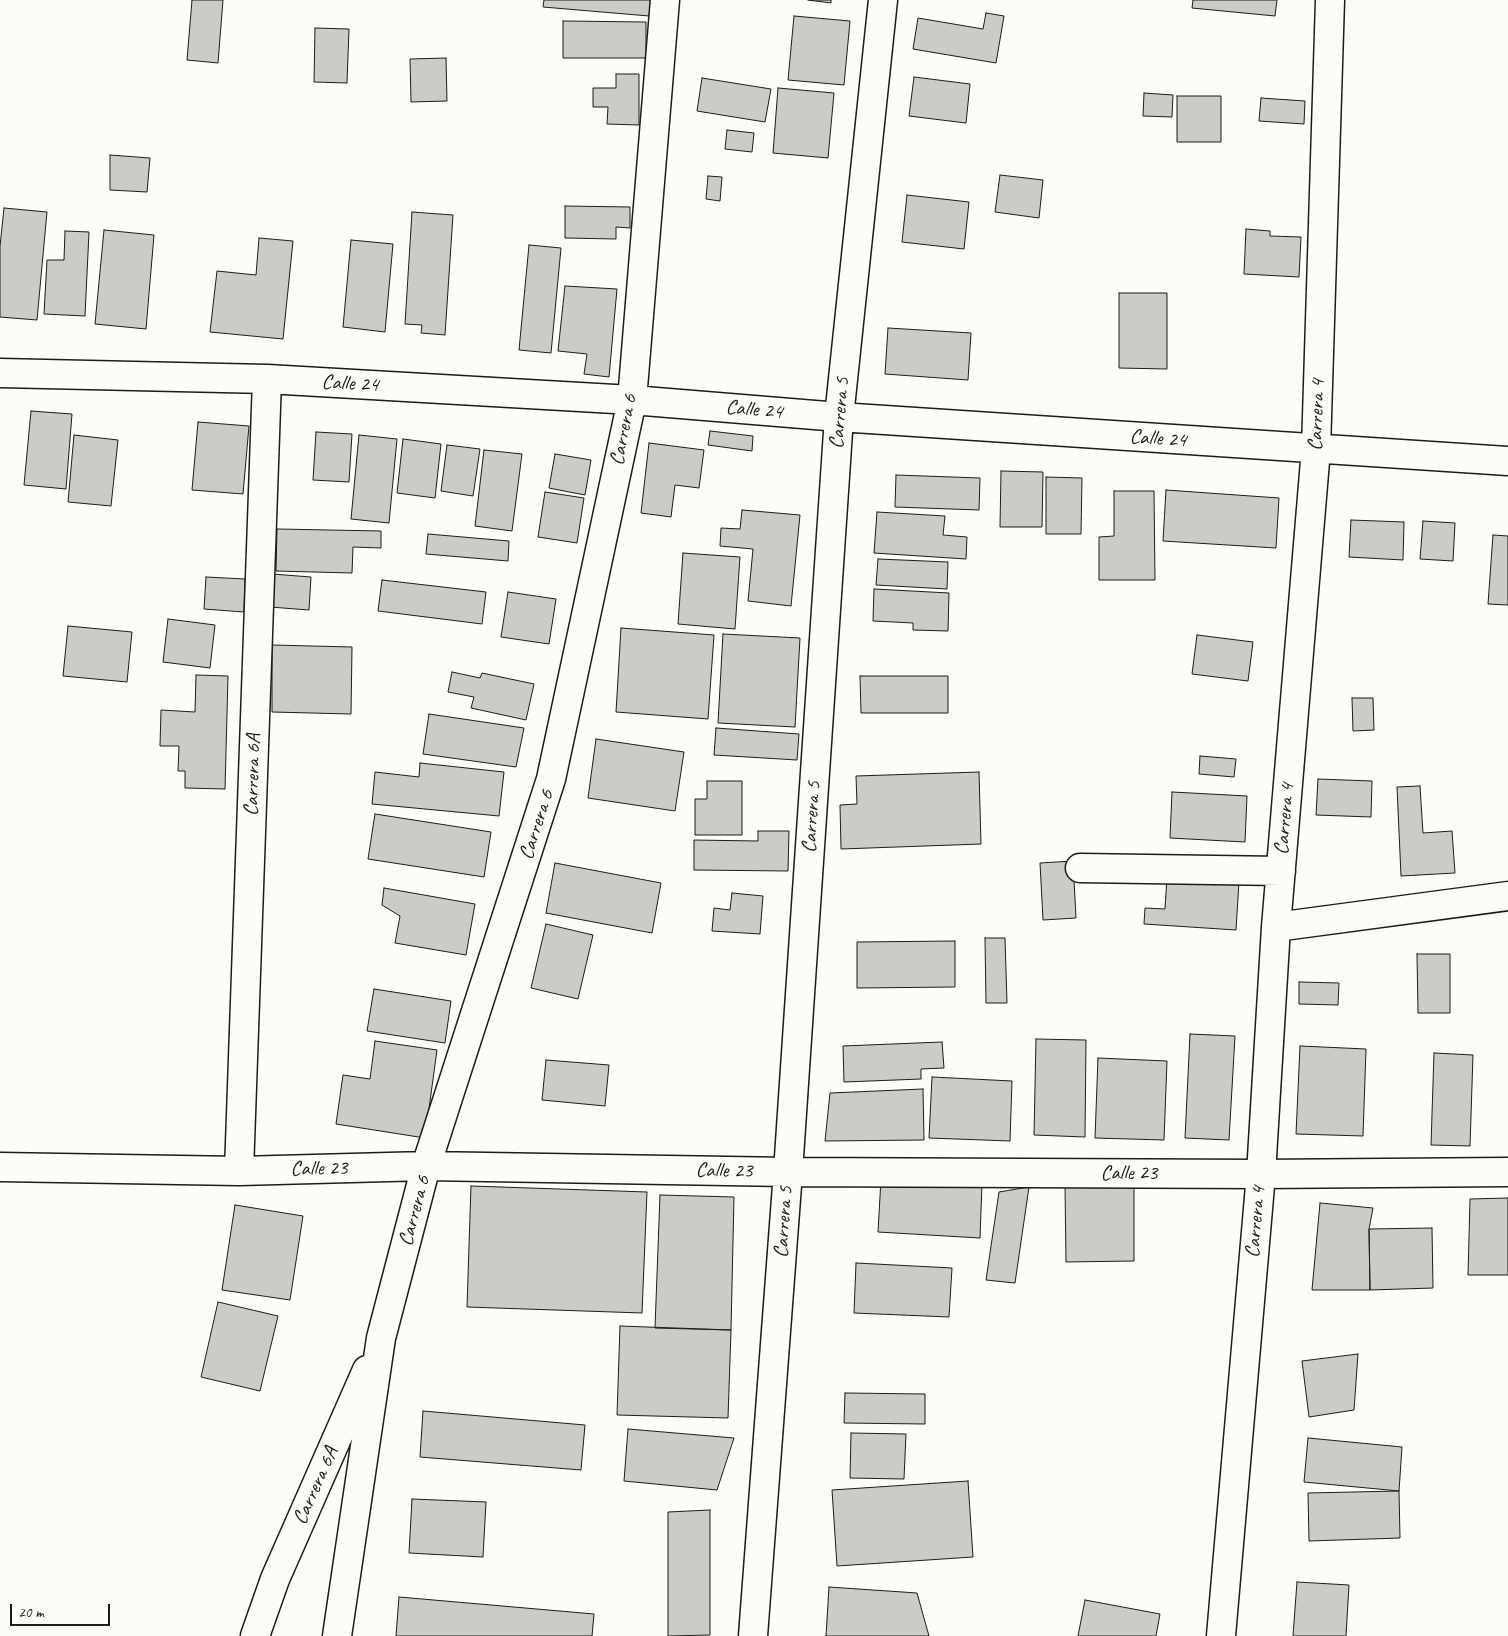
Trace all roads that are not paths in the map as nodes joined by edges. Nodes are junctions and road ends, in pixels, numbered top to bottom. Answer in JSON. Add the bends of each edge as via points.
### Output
{"nodes":[{"id":1,"x":666,"y":0,"type":"edge"},
{"id":2,"x":883,"y":0,"type":"edge"},
{"id":3,"x":1330,"y":0,"type":"edge"},
{"id":4,"x":0,"y":373,"type":"edge"},
{"id":5,"x":267,"y":379,"type":"junction"},
{"id":6,"x":632,"y":400,"type":"junction"},
{"id":7,"x":839,"y":417,"type":"junction"},
{"id":8,"x":1316,"y":449,"type":"junction"},
{"id":9,"x":1508,"y":461,"type":"edge"},
{"id":10,"x":1080,"y":868,"type":"dead end"},
{"id":11,"x":1281,"y":871,"type":"junction"},
{"id":12,"x":1508,"y":896,"type":"edge"},
{"id":13,"x":1276,"y":928,"type":"junction"},
{"id":14,"x":426,"y":1166,"type":"junction"},
{"id":15,"x":0,"y":1167,"type":"edge"},
{"id":16,"x":239,"y":1170,"type":"junction"},
{"id":17,"x":788,"y":1172,"type":"junction"},
{"id":18,"x":1508,"y":1172,"type":"edge"},
{"id":19,"x":1260,"y":1174,"type":"junction"},
{"id":20,"x":381,"y":1338,"type":"junction"},
{"id":21,"x":254,"y":1636,"type":"edge"},
{"id":22,"x":337,"y":1636,"type":"edge"},
{"id":23,"x":753,"y":1636,"type":"edge"},
{"id":24,"x":1221,"y":1636,"type":"edge"}],
"edges":[{"from":1,"to":6,"type":"street","name":"Carrera 6"},
{"from":2,"to":7,"type":"street","name":"Carrera 5"},
{"from":3,"to":8,"type":"street","name":"Carrera 4"},
{"from":4,"to":5,"type":"street","name":"Calle 24"},
{"from":5,"to":6,"type":"street","name":"Calle 24"},
{"from":5,"to":16,"type":"street","name":"Carrera 6A"},
{"from":6,"to":7,"type":"street","name":"Calle 24"},
{"from":6,"to":14,"type":"street","name":"Carrera 6","via":[[552,779]]},
{"from":7,"to":8,"type":"street","name":"Calle 24"},
{"from":7,"to":17,"type":"street","name":"Carrera 5"},
{"from":8,"to":9,"type":"street","name":"Calle 24"},
{"from":8,"to":11,"type":"street","name":"Carrera 4"},
{"from":10,"to":11,"type":"street"},
{"from":11,"to":13,"type":"street","name":"Carrera 4"},
{"from":12,"to":13,"type":"street"},
{"from":13,"to":19,"type":"street","name":"Carrera 4"},
{"from":14,"to":16,"type":"street","name":"Calle 23"},
{"from":14,"to":17,"type":"street","name":"Calle 23"},
{"from":14,"to":20,"type":"street","name":"Carrera 6"},
{"from":15,"to":16,"type":"street","name":"Calle 23"},
{"from":17,"to":19,"type":"street","name":"Calle 23"},
{"from":17,"to":23,"type":"street","name":"Carrera 5"},
{"from":18,"to":19,"type":"street","name":"Calle 23"},
{"from":19,"to":24,"type":"street","name":"Carrera 4"},
{"from":20,"to":21,"type":"street","name":"Carrera 6A","via":[[275,1578]]},
{"from":20,"to":22,"type":"street","name":"Carrera 6"}]}
